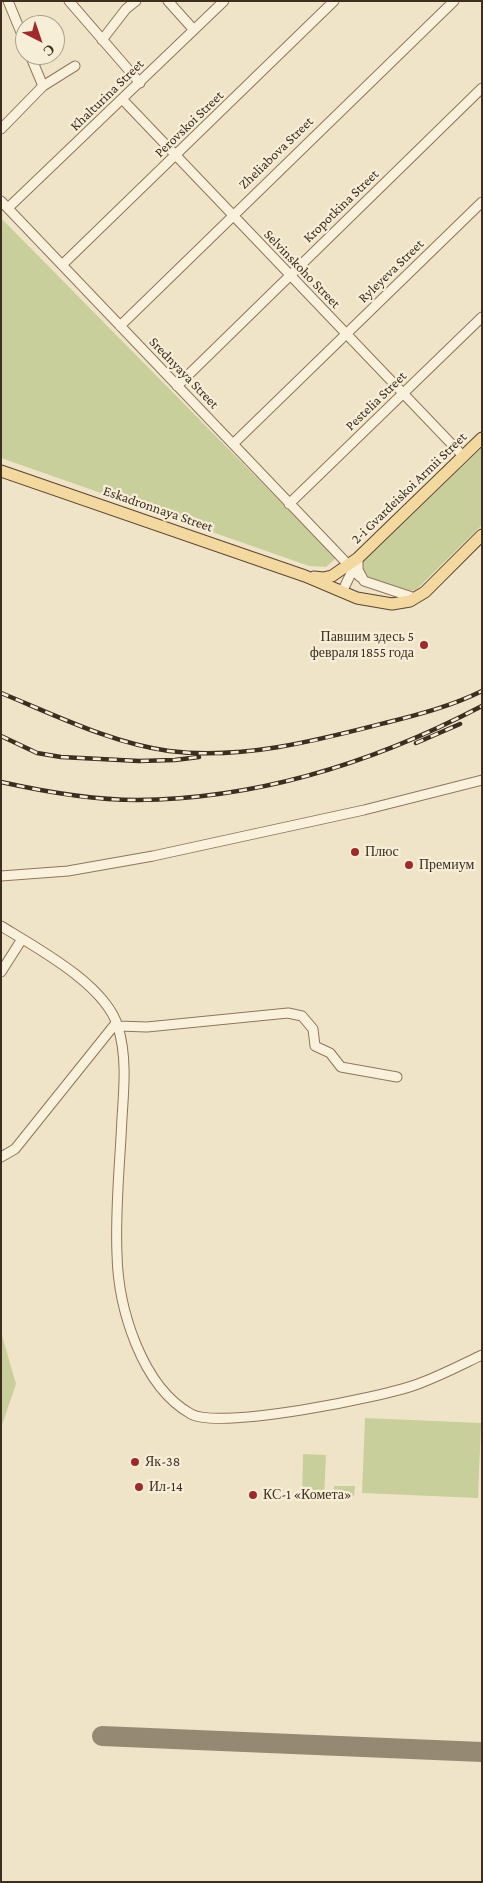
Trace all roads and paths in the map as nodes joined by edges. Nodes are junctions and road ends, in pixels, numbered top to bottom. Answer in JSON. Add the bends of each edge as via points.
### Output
{"nodes":[{"id":1,"x":8,"y":1,"type":"edge"},
{"id":2,"x":69,"y":1,"type":"edge"},
{"id":3,"x":119,"y":1,"type":"edge"},
{"id":4,"x":136,"y":1,"type":"edge"},
{"id":5,"x":168,"y":1,"type":"edge"},
{"id":6,"x":224,"y":1,"type":"edge"},
{"id":7,"x":334,"y":1,"type":"edge"},
{"id":8,"x":454,"y":1,"type":"edge"},
{"id":9,"x":126,"y":9,"type":"junction"},
{"id":10,"x":15,"y":18,"type":"edge"},
{"id":11,"x":194,"y":30,"type":"junction"},
{"id":12,"x":102,"y":40,"type":"junction"},
{"id":13,"x":35,"y":65,"type":"edge"},
{"id":14,"x":75,"y":66,"type":"dead end"},
{"id":15,"x":140,"y":83,"type":"junction"},
{"id":16,"x":44,"y":86,"type":"junction"},
{"id":17,"x":482,"y":88,"type":"edge"},
{"id":18,"x":123,"y":100,"type":"junction"},
{"id":19,"x":1,"y":129,"type":"edge"},
{"id":20,"x":176,"y":155,"type":"junction"},
{"id":21,"x":1,"y":201,"type":"edge"},
{"id":22,"x":482,"y":202,"type":"edge"},
{"id":23,"x":8,"y":208,"type":"junction"},
{"id":24,"x":232,"y":215,"type":"junction"},
{"id":25,"x":62,"y":265,"type":"junction"},
{"id":26,"x":289,"y":275,"type":"junction"},
{"id":27,"x":482,"y":317,"type":"edge"},
{"id":28,"x":120,"y":326,"type":"junction"},
{"id":29,"x":346,"y":334,"type":"junction"},
{"id":30,"x":176,"y":386,"type":"junction"},
{"id":31,"x":403,"y":394,"type":"junction"},
{"id":32,"x":482,"y":438,"type":"edge"},
{"id":33,"x":233,"y":444,"type":"junction"},
{"id":34,"x":463,"y":456,"type":"junction"},
{"id":35,"x":1,"y":471,"type":"edge"},
{"id":36,"x":289,"y":504,"type":"junction"},
{"id":37,"x":482,"y":535,"type":"edge"},
{"id":38,"x":358,"y":558,"type":"junction"},
{"id":39,"x":353,"y":571,"type":"junction"},
{"id":40,"x":305,"y":576,"type":"junction"},
{"id":41,"x":342,"y":592,"type":"junction"},
{"id":42,"x":415,"y":598,"type":"junction"},
{"id":43,"x":482,"y":780,"type":"edge"},
{"id":44,"x":1,"y":876,"type":"edge"},
{"id":45,"x":1,"y":926,"type":"edge"},
{"id":46,"x":22,"y":938,"type":"junction"},
{"id":47,"x":1,"y":972,"type":"edge"},
{"id":48,"x":117,"y":1024,"type":"junction"},
{"id":49,"x":397,"y":1077,"type":"dead end"},
{"id":50,"x":1,"y":1157,"type":"edge"},
{"id":51,"x":482,"y":1355,"type":"edge"}],
"edges":[{"from":1,"to":10,"type":"street"},
{"from":2,"to":12,"type":"street"},
{"from":3,"to":9,"type":"street"},
{"from":4,"to":9,"type":"street"},
{"from":5,"to":11,"type":"street"},
{"from":6,"to":11,"type":"street","name":"Khalturina Street"},
{"from":7,"to":20,"type":"street","name":"Perovskoi Street"},
{"from":8,"to":24,"type":"street","name":"Zheliabova Street"},
{"from":9,"to":12,"type":"street"},
{"from":11,"to":15,"type":"street","name":"Khalturina Street"},
{"from":12,"to":15,"type":"street"},
{"from":13,"to":16,"type":"street"},
{"from":14,"to":16,"type":"street"},
{"from":15,"to":18,"type":"street","name":"Khalturina Street"},
{"from":16,"to":19,"type":"street"},
{"from":17,"to":26,"type":"street","name":"Kropotkina Street"},
{"from":18,"to":20,"type":"street","name":"Selvinskoho Street"},
{"from":18,"to":23,"type":"street","name":"Khalturina Street"},
{"from":20,"to":24,"type":"street","name":"Selvinskoho Street"},
{"from":20,"to":25,"type":"street","name":"Perovskoi Street"},
{"from":21,"to":23,"type":"street","name":"Srednyaya Street"},
{"from":22,"to":29,"type":"street","name":"Ryleyeva Street"},
{"from":23,"to":25,"type":"street","name":"Srednyaya Street"},
{"from":24,"to":26,"type":"street","name":"Selvinskoho Street"},
{"from":24,"to":28,"type":"street","name":"Zheliabova Street"},
{"from":25,"to":28,"type":"street","name":"Srednyaya Street"},
{"from":26,"to":29,"type":"street","name":"Selvinskoho Street"},
{"from":26,"to":30,"type":"street","name":"Kropotkina Street"},
{"from":27,"to":31,"type":"street","name":"Pestelia Street"},
{"from":28,"to":30,"type":"street","name":"Srednyaya Street"},
{"from":29,"to":31,"type":"street","name":"Selvinskoho Street"},
{"from":29,"to":33,"type":"street","name":"Ryleyeva Street"},
{"from":30,"to":33,"type":"street","name":"Srednyaya Street"},
{"from":31,"to":34,"type":"street","name":"Selvinskoho Street"},
{"from":31,"to":36,"type":"street","name":"Pestelia Street"},
{"from":32,"to":34,"type":"main road","name":"2-i Gvardeiskoi Armii Street"},
{"from":33,"to":36,"type":"street","name":"Srednyaya Street"},
{"from":34,"to":38,"type":"main road","name":"2-i Gvardeiskoi Armii Street"},
{"from":35,"to":40,"type":"main road","name":"Eskadronnaya Street"},
{"from":36,"to":39,"type":"street","name":"Srednyaya Street"},
{"from":37,"to":42,"type":"main road"},
{"from":38,"to":39,"type":"main road","name":"2-i Gvardeiskoi Armii Street"},
{"from":38,"to":39,"type":"street"},
{"from":39,"to":40,"type":"main road","name":"2-i Gvardeiskoi Armii Street","via":[[324,578]]},
{"from":39,"to":41,"type":"street"},
{"from":39,"to":42,"type":"street","via":[[397,594]]},
{"from":40,"to":41,"type":"main road"},
{"from":41,"to":42,"type":"main road","via":[[392,604]]},
{"from":43,"to":44,"type":"street","via":[[364,810],[153,856],[68,871]]},
{"from":45,"to":46,"type":"street"},
{"from":46,"to":47,"type":"street"},
{"from":46,"to":48,"type":"street","via":[[64,964],[106,1005]]},
{"from":48,"to":49,"type":"street","via":[[147,1027],[288,1014],[302,1016],[313,1029],[315,1046],[330,1053],[341,1067]]},
{"from":48,"to":50,"type":"street","via":[[14,1149]]},
{"from":48,"to":51,"type":"street","via":[[124,1077],[117,1252],[119,1289],[144,1362],[178,1403],[192,1415],[214,1419],[271,1416],[418,1385]]}]}
